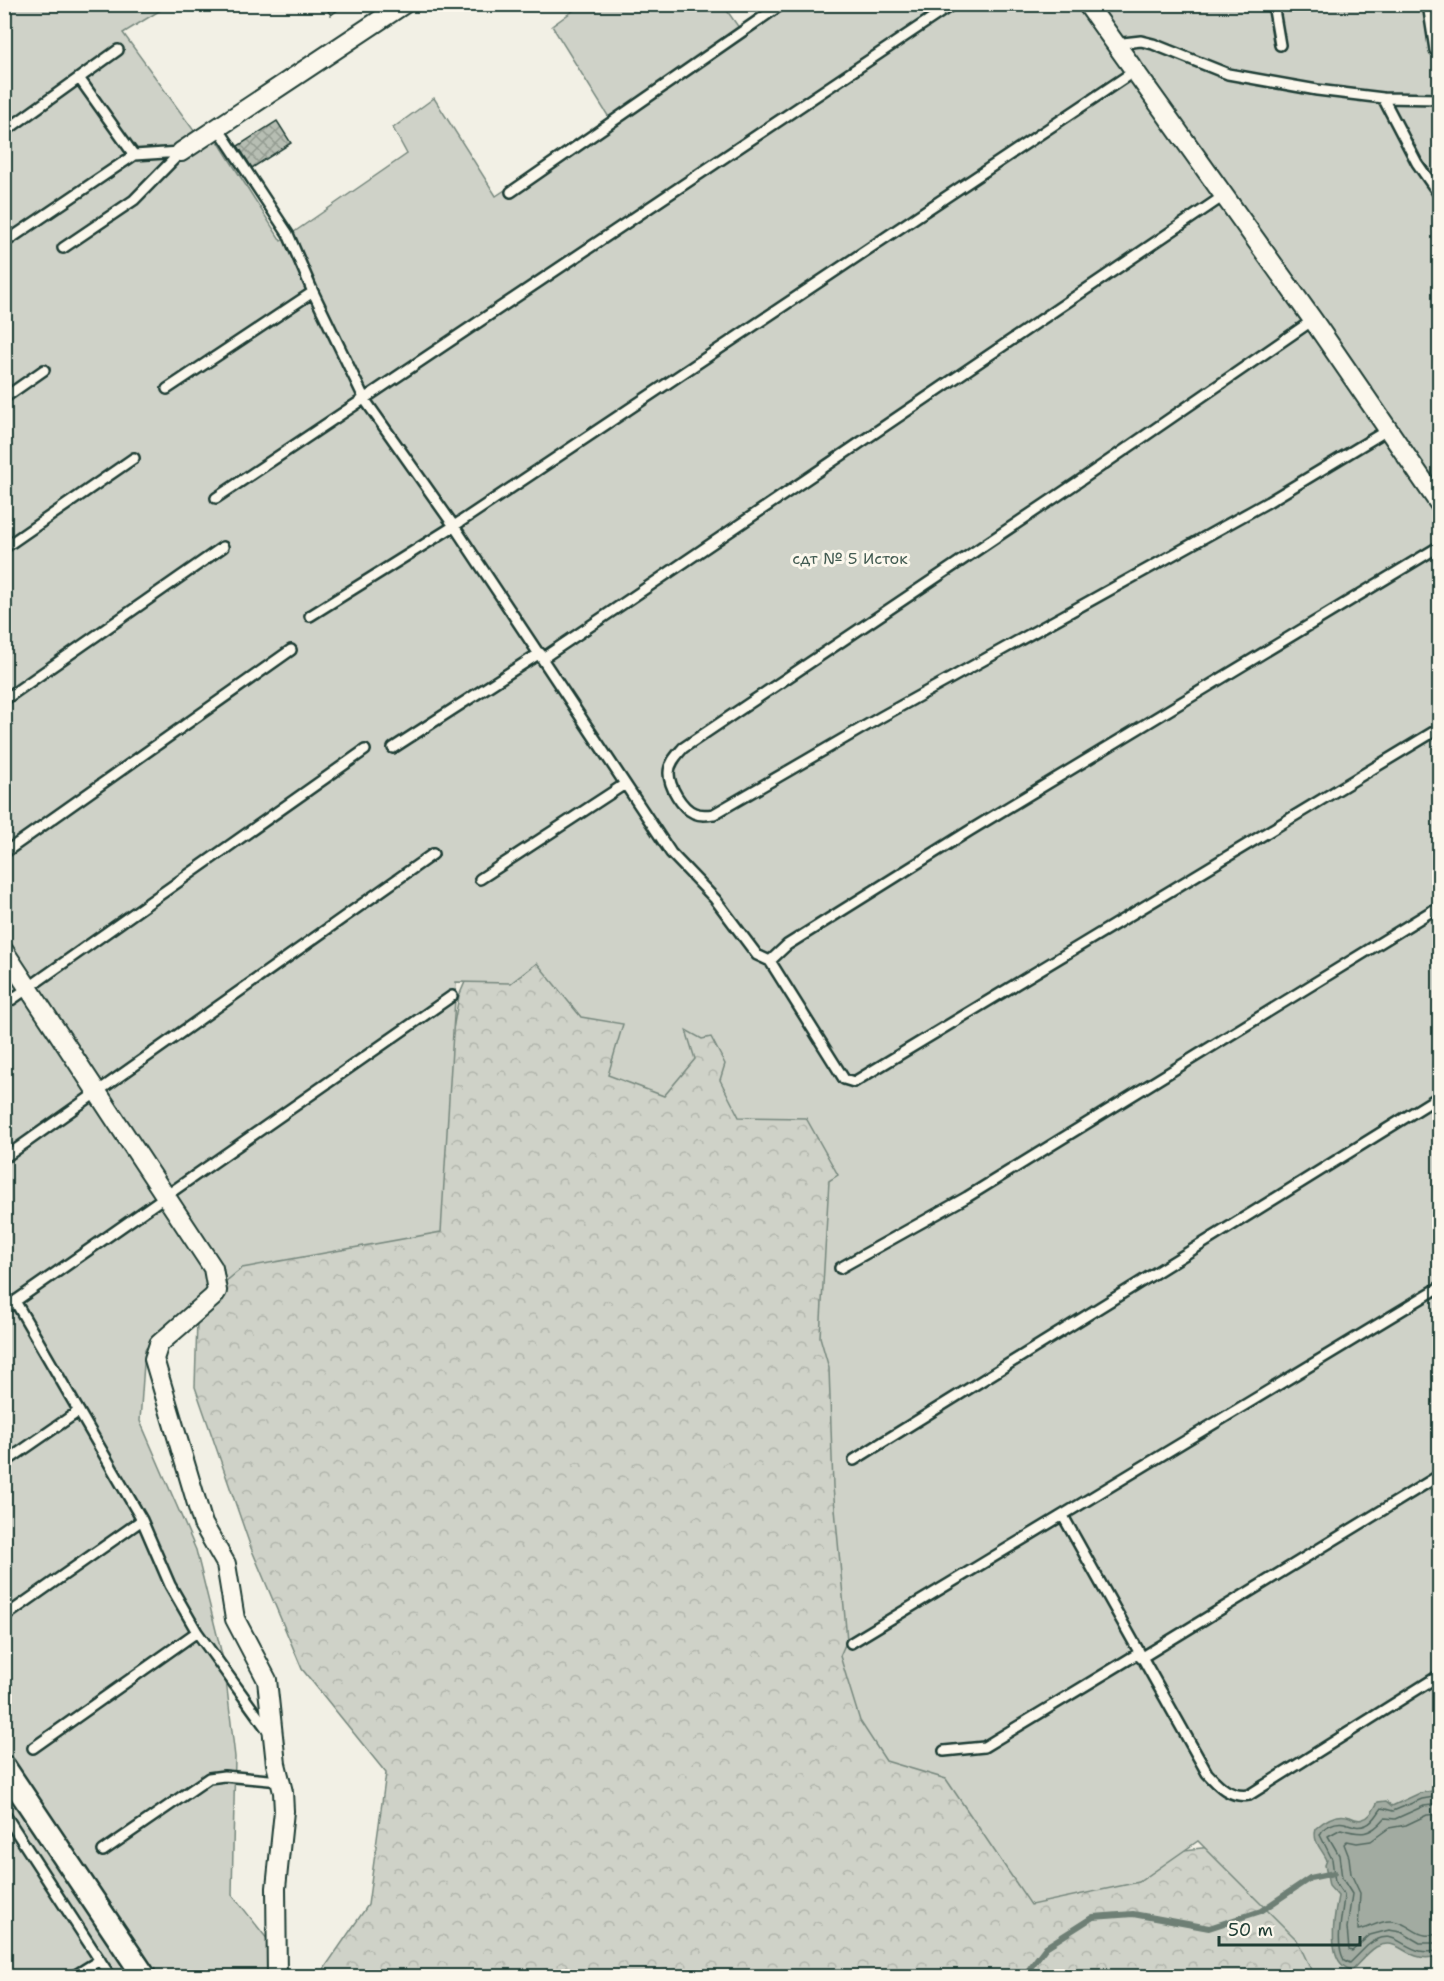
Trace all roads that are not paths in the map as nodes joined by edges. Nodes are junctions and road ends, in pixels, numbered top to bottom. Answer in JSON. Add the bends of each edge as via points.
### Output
{"nodes":[{"id":1,"x":404,"y":4,"type":"edge"},
{"id":2,"x":782,"y":4,"type":"edge"},
{"id":3,"x":953,"y":4,"type":"edge"},
{"id":4,"x":1087,"y":4,"type":"edge"},
{"id":5,"x":1274,"y":4,"type":"edge"},
{"id":6,"x":1428,"y":4,"type":"edge"},
{"id":7,"x":1114,"y":44,"type":"junction"},
{"id":8,"x":1280,"y":45,"type":"dead end"},
{"id":9,"x":118,"y":50,"type":"dead end"},
{"id":10,"x":1435,"y":50,"type":"dead end"},
{"id":11,"x":1136,"y":70,"type":"junction"},
{"id":12,"x":78,"y":78,"type":"junction"},
{"id":13,"x":1383,"y":98,"type":"junction"},
{"id":14,"x":1440,"y":99,"type":"edge"},
{"id":15,"x":218,"y":128,"type":"junction"},
{"id":16,"x":4,"y":132,"type":"edge"},
{"id":17,"x":181,"y":152,"type":"junction"},
{"id":18,"x":134,"y":154,"type":"junction"},
{"id":19,"x":511,"y":192,"type":"dead end"},
{"id":20,"x":1225,"y":195,"type":"junction"},
{"id":21,"x":1440,"y":196,"type":"edge"},
{"id":22,"x":4,"y":243,"type":"edge"},
{"id":23,"x":63,"y":248,"type":"dead end"},
{"id":24,"x":313,"y":292,"type":"junction"},
{"id":25,"x":1313,"y":320,"type":"junction"},
{"id":26,"x":45,"y":370,"type":"dead end"},
{"id":27,"x":167,"y":389,"type":"dead end"},
{"id":28,"x":4,"y":398,"type":"edge"},
{"id":29,"x":365,"y":400,"type":"junction"},
{"id":30,"x":1389,"y":429,"type":"junction"},
{"id":31,"x":134,"y":458,"type":"dead end"},
{"id":32,"x":216,"y":498,"type":"dead end"},
{"id":33,"x":1440,"y":505,"type":"edge"},
{"id":34,"x":454,"y":525,"type":"junction"},
{"id":35,"x":1440,"y":546,"type":"edge"},
{"id":36,"x":223,"y":547,"type":"dead end"},
{"id":37,"x":4,"y":548,"type":"edge"},
{"id":38,"x":310,"y":616,"type":"dead end"},
{"id":39,"x":291,"y":650,"type":"dead end"},
{"id":40,"x":541,"y":656,"type":"junction"},
{"id":41,"x":4,"y":700,"type":"edge"},
{"id":42,"x":1440,"y":728,"type":"edge"},
{"id":43,"x":393,"y":748,"type":"dead end"},
{"id":44,"x":365,"y":750,"type":"dead end"},
{"id":45,"x":625,"y":784,"type":"junction"},
{"id":46,"x":4,"y":853,"type":"edge"},
{"id":47,"x":433,"y":854,"type":"dead end"},
{"id":48,"x":480,"y":879,"type":"dead end"},
{"id":49,"x":1440,"y":906,"type":"edge"},
{"id":50,"x":4,"y":951,"type":"edge"},
{"id":51,"x":770,"y":961,"type":"junction"},
{"id":52,"x":29,"y":988,"type":"junction"},
{"id":53,"x":452,"y":996,"type":"dead end"},
{"id":54,"x":4,"y":1005,"type":"edge"},
{"id":55,"x":98,"y":1091,"type":"junction"},
{"id":56,"x":1440,"y":1096,"type":"edge"},
{"id":57,"x":4,"y":1158,"type":"edge"},
{"id":58,"x":165,"y":1195,"type":"junction"},
{"id":59,"x":840,"y":1268,"type":"dead end"},
{"id":60,"x":1440,"y":1287,"type":"edge"},
{"id":61,"x":15,"y":1301,"type":"junction"},
{"id":62,"x":4,"y":1309,"type":"edge"},
{"id":63,"x":79,"y":1411,"type":"junction"},
{"id":64,"x":854,"y":1460,"type":"dead end"},
{"id":65,"x":4,"y":1463,"type":"edge"},
{"id":66,"x":1440,"y":1475,"type":"edge"},
{"id":67,"x":1063,"y":1516,"type":"junction"},
{"id":68,"x":142,"y":1520,"type":"junction"},
{"id":69,"x":4,"y":1617,"type":"edge"},
{"id":70,"x":197,"y":1632,"type":"junction"},
{"id":71,"x":851,"y":1643,"type":"dead end"},
{"id":72,"x":1140,"y":1656,"type":"junction"},
{"id":73,"x":1440,"y":1675,"type":"edge"},
{"id":74,"x":273,"y":1737,"type":"junction"},
{"id":75,"x":33,"y":1748,"type":"dead end"},
{"id":76,"x":944,"y":1751,"type":"dead end"},
{"id":77,"x":4,"y":1767,"type":"edge"},
{"id":78,"x":280,"y":1781,"type":"junction"},
{"id":79,"x":4,"y":1813,"type":"edge"},
{"id":80,"x":8,"y":1827,"type":"edge"},
{"id":81,"x":103,"y":1851,"type":"dead end"},
{"id":82,"x":100,"y":1960,"type":"junction"},
{"id":83,"x":74,"y":1977,"type":"edge"},
{"id":84,"x":110,"y":1977,"type":"edge"},
{"id":85,"x":144,"y":1977,"type":"edge"},
{"id":86,"x":277,"y":1977,"type":"edge"}],
"edges":[{"from":1,"to":15,"type":"street"},
{"from":2,"to":19,"type":"lane"},
{"from":3,"to":29,"type":"lane"},
{"from":4,"to":7,"type":"street"},
{"from":5,"to":8,"type":"lane"},
{"from":6,"to":10,"type":"lane"},
{"from":7,"to":11,"type":"street"},
{"from":7,"to":13,"type":"lane","via":[[1141,41],[1228,74]]},
{"from":9,"to":12,"type":"lane"},
{"from":11,"to":20,"type":"street"},
{"from":11,"to":34,"type":"lane"},
{"from":12,"to":16,"type":"lane"},
{"from":12,"to":18,"type":"lane"},
{"from":13,"to":14,"type":"lane"},
{"from":13,"to":21,"type":"lane"},
{"from":15,"to":17,"type":"street"},
{"from":15,"to":24,"type":"lane","via":[[288,234]]},
{"from":17,"to":18,"type":"lane"},
{"from":17,"to":23,"type":"lane","via":[[134,200]]},
{"from":18,"to":22,"type":"lane"},
{"from":20,"to":25,"type":"street"},
{"from":20,"to":40,"type":"lane"},
{"from":24,"to":27,"type":"lane"},
{"from":24,"to":29,"type":"lane"},
{"from":25,"to":30,"type":"street"},
{"from":25,"to":30,"type":"lane","via":[[683,748],[669,773],[683,805],[702,815],[714,814],[1268,502]]},
{"from":26,"to":28,"type":"lane"},
{"from":29,"to":32,"type":"lane"},
{"from":29,"to":34,"type":"lane"},
{"from":30,"to":33,"type":"street"},
{"from":31,"to":37,"type":"lane"},
{"from":34,"to":38,"type":"lane"},
{"from":34,"to":40,"type":"lane"},
{"from":35,"to":51,"type":"lane","via":[[959,838],[787,945]]},
{"from":36,"to":41,"type":"lane"},
{"from":39,"to":46,"type":"lane"},
{"from":40,"to":43,"type":"lane"},
{"from":40,"to":45,"type":"lane"},
{"from":42,"to":51,"type":"lane","via":[[854,1082],[844,1079]]},
{"from":44,"to":52,"type":"lane"},
{"from":45,"to":48,"type":"lane"},
{"from":45,"to":51,"type":"lane","via":[[671,853],[715,898],[757,955]]},
{"from":47,"to":55,"type":"lane"},
{"from":49,"to":59,"type":"lane","via":[[967,1197]]},
{"from":50,"to":52,"type":"street"},
{"from":52,"to":54,"type":"lane"},
{"from":52,"to":55,"type":"street"},
{"from":53,"to":58,"type":"lane"},
{"from":55,"to":57,"type":"lane"},
{"from":55,"to":58,"type":"street"},
{"from":56,"to":64,"type":"lane"},
{"from":58,"to":61,"type":"lane"},
{"from":58,"to":74,"type":"street","via":[[213,1268],[217,1291],[159,1344],[155,1369],[203,1524],[226,1564],[235,1619],[267,1680]]},
{"from":60,"to":67,"type":"lane"},
{"from":61,"to":62,"type":"lane"},
{"from":61,"to":63,"type":"lane"},
{"from":63,"to":65,"type":"lane"},
{"from":63,"to":68,"type":"lane"},
{"from":66,"to":72,"type":"lane"},
{"from":67,"to":71,"type":"lane"},
{"from":67,"to":72,"type":"lane"},
{"from":68,"to":69,"type":"lane"},
{"from":68,"to":70,"type":"lane","via":[[170,1585]]},
{"from":70,"to":74,"type":"lane"},
{"from":70,"to":75,"type":"lane"},
{"from":72,"to":73,"type":"lane","via":[[1207,1773],[1230,1794],[1240,1796]]},
{"from":72,"to":76,"type":"lane","via":[[984,1747]]},
{"from":74,"to":78,"type":"street"},
{"from":77,"to":85,"type":"street"},
{"from":78,"to":81,"type":"lane","via":[[209,1778]]},
{"from":78,"to":86,"type":"street","via":[[284,1811],[276,1888]]},
{"from":79,"to":80,"type":"lane"},
{"from":80,"to":82,"type":"lane"},
{"from":82,"to":83,"type":"lane"},
{"from":82,"to":84,"type":"lane"}]}
